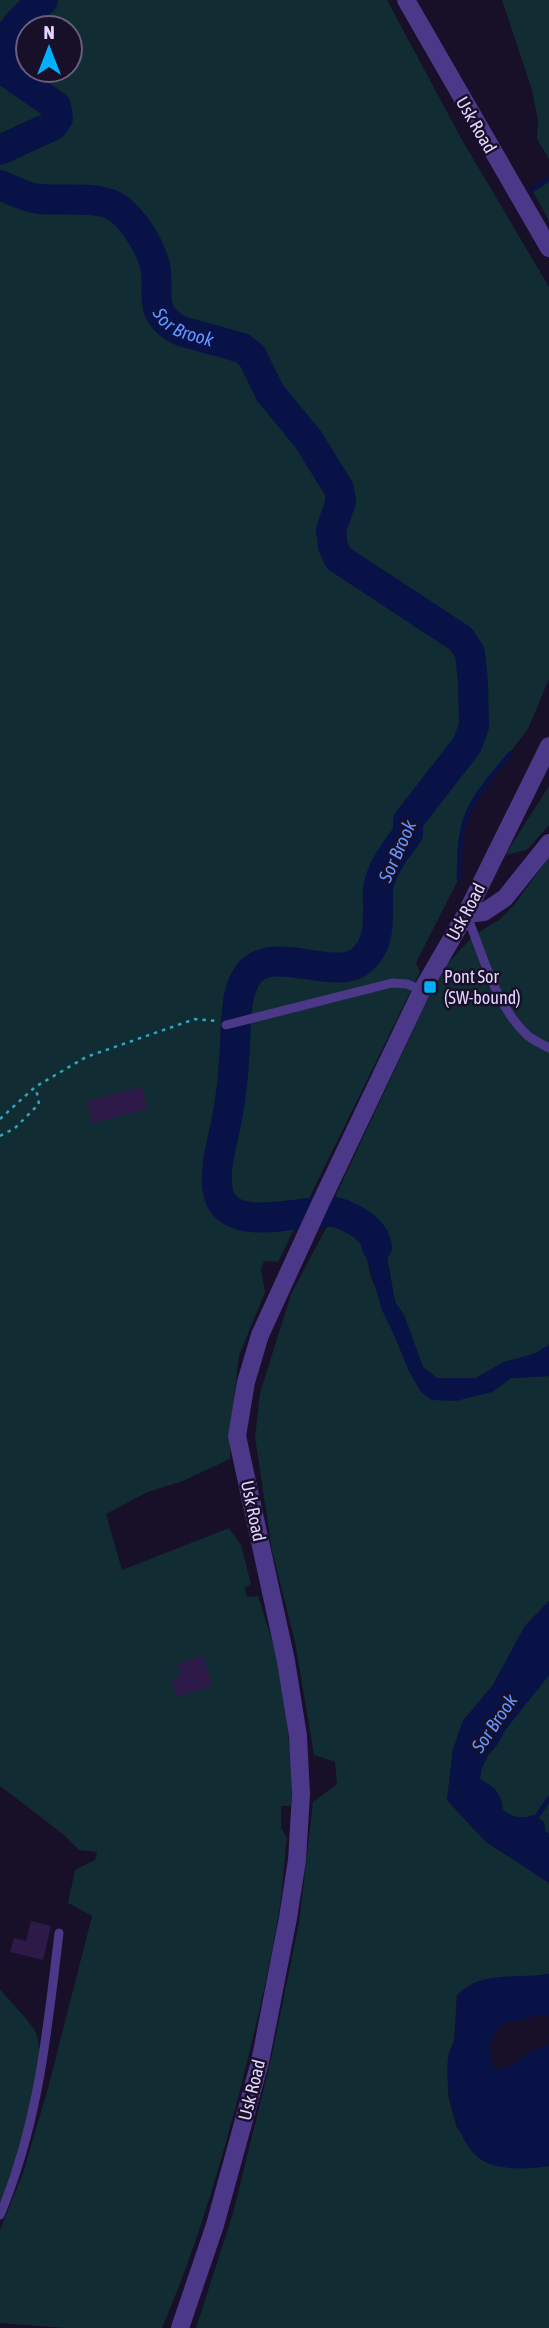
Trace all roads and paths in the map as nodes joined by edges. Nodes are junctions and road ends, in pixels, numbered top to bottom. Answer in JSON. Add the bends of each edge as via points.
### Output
{"nodes":[{"id":1,"x":405,"y":0,"type":"edge"},
{"id":2,"x":549,"y":248,"type":"edge"},
{"id":3,"x":549,"y":746,"type":"edge"},
{"id":4,"x":549,"y":843,"type":"edge"},
{"id":5,"x":466,"y":914,"type":"junction"},
{"id":6,"x":422,"y":990,"type":"junction"},
{"id":7,"x":226,"y":1026,"type":"joint"},
{"id":8,"x":549,"y":1048,"type":"edge"},
{"id":9,"x":35,"y":1087,"type":"junction"},
{"id":10,"x":0,"y":1119,"type":"edge"},
{"id":11,"x":0,"y":1136,"type":"edge"},
{"id":12,"x":59,"y":1933,"type":"dead end"},
{"id":13,"x":0,"y":2215,"type":"edge"},
{"id":14,"x":180,"y":2328,"type":"edge"}],
"edges":[{"from":1,"to":2,"type":"street","name":"Usk Road"},
{"from":3,"to":5,"type":"street","name":"Usk Road"},
{"from":4,"to":5,"type":"street","via":[[505,898],[484,912]]},
{"from":5,"to":6,"type":"street","name":"Usk Road"},
{"from":5,"to":8,"type":"lane","via":[[504,1004],[526,1034]]},
{"from":6,"to":7,"type":"lane","via":[[392,982]]},
{"from":6,"to":14,"type":"street","name":"Usk Road","via":[[260,1335],[246,1382],[237,1436],[298,1735],[297,1860],[260,2062],[215,2225]]},
{"from":7,"to":9,"type":"path","via":[[212,1019],[195,1019],[86,1057]]},
{"from":9,"to":10,"type":"path"},
{"from":9,"to":11,"type":"path","via":[[39,1104]]},
{"from":12,"to":13,"type":"lane","via":[[41,2078],[13,2184]]}]}
